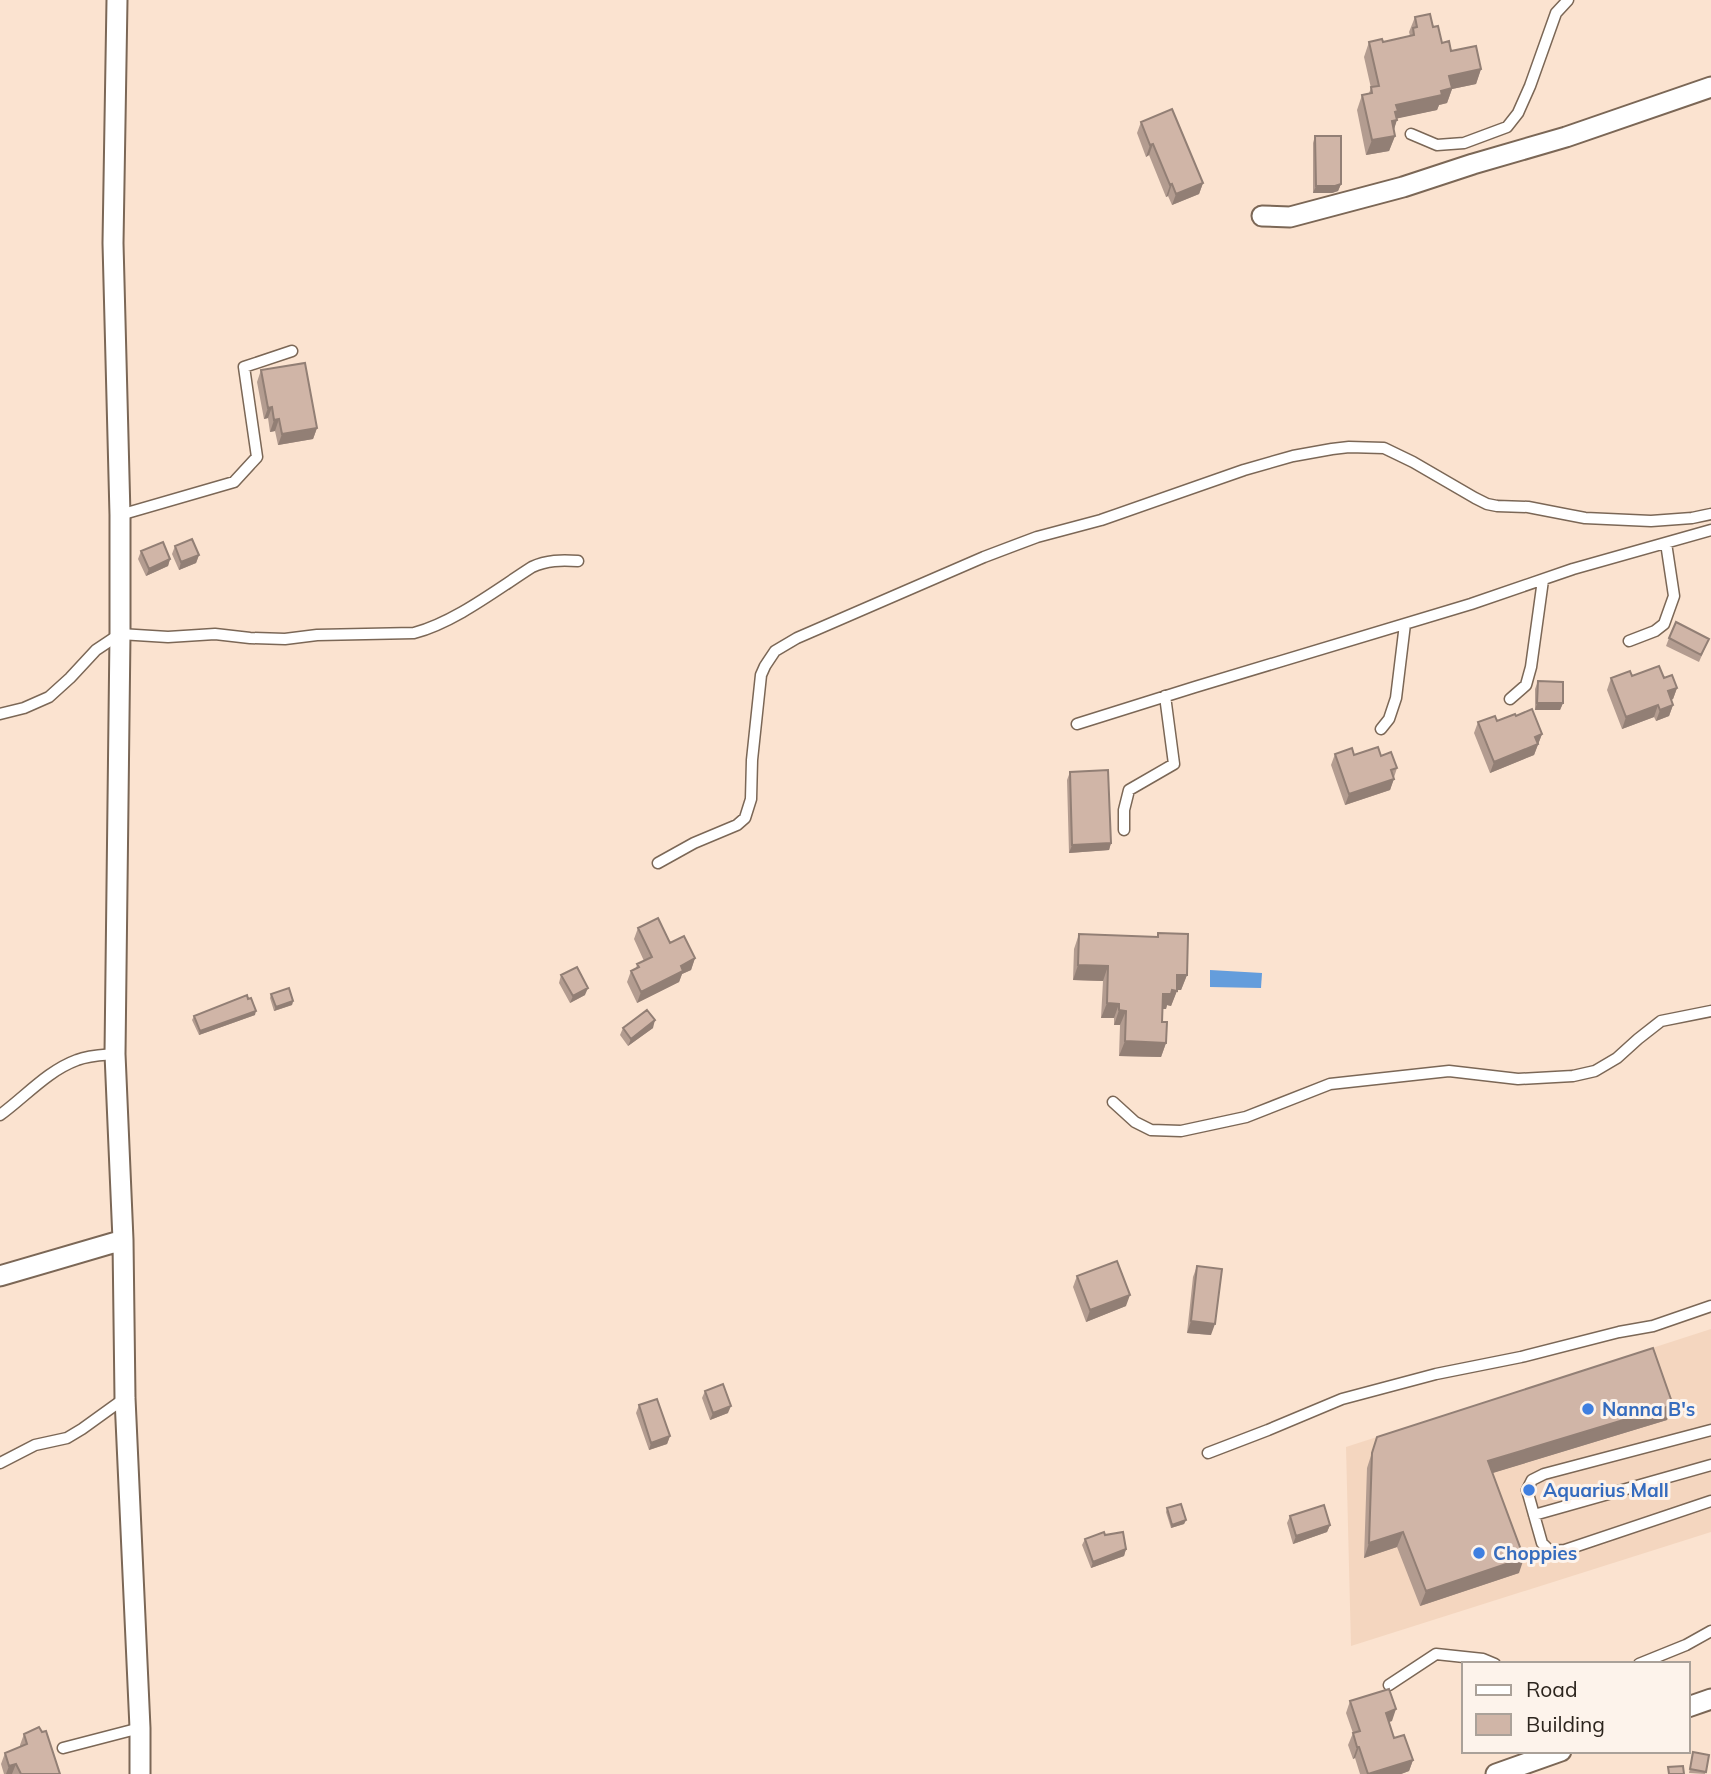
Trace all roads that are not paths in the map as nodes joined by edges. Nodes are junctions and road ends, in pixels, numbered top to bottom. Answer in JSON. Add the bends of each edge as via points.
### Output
{"nodes":[{"id":1,"x":117,"y":0,"type":"edge"},
{"id":2,"x":1568,"y":0,"type":"edge"},
{"id":3,"x":1711,"y":87,"type":"edge"},
{"id":4,"x":1411,"y":134,"type":"dead end"},
{"id":5,"x":1262,"y":216,"type":"dead end"},
{"id":6,"x":292,"y":351,"type":"dead end"},
{"id":7,"x":1711,"y":514,"type":"edge"},
{"id":8,"x":120,"y":516,"type":"junction"},
{"id":9,"x":1711,"y":530,"type":"edge"},
{"id":10,"x":1667,"y":543,"type":"junction"},
{"id":11,"x":578,"y":561,"type":"dead end"},
{"id":12,"x":1543,"y":580,"type":"junction"},
{"id":13,"x":1405,"y":624,"type":"junction"},
{"id":14,"x":120,"y":634,"type":"junction"},
{"id":15,"x":1629,"y":641,"type":"dead end"},
{"id":16,"x":1165,"y":696,"type":"junction"},
{"id":17,"x":1510,"y":699,"type":"dead end"},
{"id":18,"x":0,"y":714,"type":"edge"},
{"id":19,"x":1077,"y":724,"type":"dead end"},
{"id":20,"x":1381,"y":729,"type":"dead end"},
{"id":21,"x":1124,"y":830,"type":"dead end"},
{"id":22,"x":658,"y":863,"type":"dead end"},
{"id":23,"x":1711,"y":1012,"type":"edge"},
{"id":24,"x":115,"y":1054,"type":"junction"},
{"id":25,"x":1113,"y":1102,"type":"dead end"},
{"id":26,"x":0,"y":1115,"type":"edge"},
{"id":27,"x":123,"y":1240,"type":"junction"},
{"id":28,"x":0,"y":1276,"type":"edge"},
{"id":29,"x":1711,"y":1306,"type":"edge"},
{"id":30,"x":124,"y":1398,"type":"junction"},
{"id":31,"x":1711,"y":1430,"type":"edge"},
{"id":32,"x":1208,"y":1453,"type":"dead end"},
{"id":33,"x":0,"y":1463,"type":"edge"},
{"id":34,"x":1711,"y":1465,"type":"edge"},
{"id":35,"x":1711,"y":1501,"type":"edge"},
{"id":36,"x":1534,"y":1515,"type":"junction"},
{"id":37,"x":1711,"y":1631,"type":"edge"},
{"id":38,"x":1489,"y":1662,"type":"edge"},
{"id":39,"x":1644,"y":1662,"type":"edge"},
{"id":40,"x":1390,"y":1685,"type":"dead end"},
{"id":41,"x":1711,"y":1699,"type":"edge"},
{"id":42,"x":1690,"y":1706,"type":"edge"},
{"id":43,"x":140,"y":1728,"type":"junction"},
{"id":44,"x":63,"y":1748,"type":"dead end"},
{"id":45,"x":1555,"y":1753,"type":"edge"},
{"id":46,"x":140,"y":1774,"type":"edge"},
{"id":47,"x":1496,"y":1774,"type":"edge"}],
"edges":[{"from":1,"to":8,"type":"street","via":[[113,243]]},
{"from":2,"to":4,"type":"lane","via":[[1556,13],[1530,86],[1507,127],[1464,143],[1437,145]]},
{"from":3,"to":5,"type":"street","via":[[1403,187],[1290,217]]},
{"from":6,"to":8,"type":"lane","via":[[244,367],[257,457],[234,482]]},
{"from":7,"to":22,"type":"lane","via":[[1651,521],[1497,506],[1384,448],[1349,447],[1244,470],[1101,520],[1037,537],[856,611],[775,651],[760,683],[751,799],[745,818]]},
{"from":8,"to":14,"type":"street"},
{"from":9,"to":10,"type":"lane"},
{"from":10,"to":12,"type":"lane"},
{"from":10,"to":15,"type":"lane","via":[[1674,596],[1664,624]]},
{"from":11,"to":14,"type":"lane","via":[[532,567],[449,619],[414,633],[285,639]]},
{"from":12,"to":13,"type":"lane"},
{"from":12,"to":17,"type":"lane","via":[[1531,667],[1526,685]]},
{"from":13,"to":16,"type":"lane"},
{"from":13,"to":20,"type":"lane","via":[[1396,698]]},
{"from":14,"to":18,"type":"lane","via":[[96,650],[49,697]]},
{"from":14,"to":24,"type":"street"},
{"from":16,"to":19,"type":"lane"},
{"from":16,"to":21,"type":"lane","via":[[1174,764],[1129,790]]},
{"from":23,"to":25,"type":"lane","via":[[1661,1021],[1617,1058],[1595,1071],[1573,1076],[1518,1079],[1449,1071],[1330,1084],[1246,1117],[1181,1131],[1151,1130]]},
{"from":24,"to":26,"type":"lane","via":[[75,1060],[47,1076]]},
{"from":24,"to":27,"type":"street"},
{"from":27,"to":28,"type":"street"},
{"from":27,"to":30,"type":"street"},
{"from":29,"to":32,"type":"lane","via":[[1653,1326],[1342,1399]]},
{"from":30,"to":33,"type":"lane","via":[[67,1438]]},
{"from":30,"to":43,"type":"street"},
{"from":31,"to":36,"type":"lane","via":[[1544,1474],[1532,1480],[1527,1490]]},
{"from":34,"to":36,"type":"lane"},
{"from":35,"to":36,"type":"lane","via":[[1565,1550],[1550,1551],[1542,1543]]},
{"from":37,"to":39,"type":"lane"},
{"from":38,"to":40,"type":"lane","via":[[1436,1654]]},
{"from":41,"to":42,"type":"street"},
{"from":43,"to":44,"type":"lane"},
{"from":43,"to":46,"type":"street"},
{"from":45,"to":47,"type":"street"}]}
